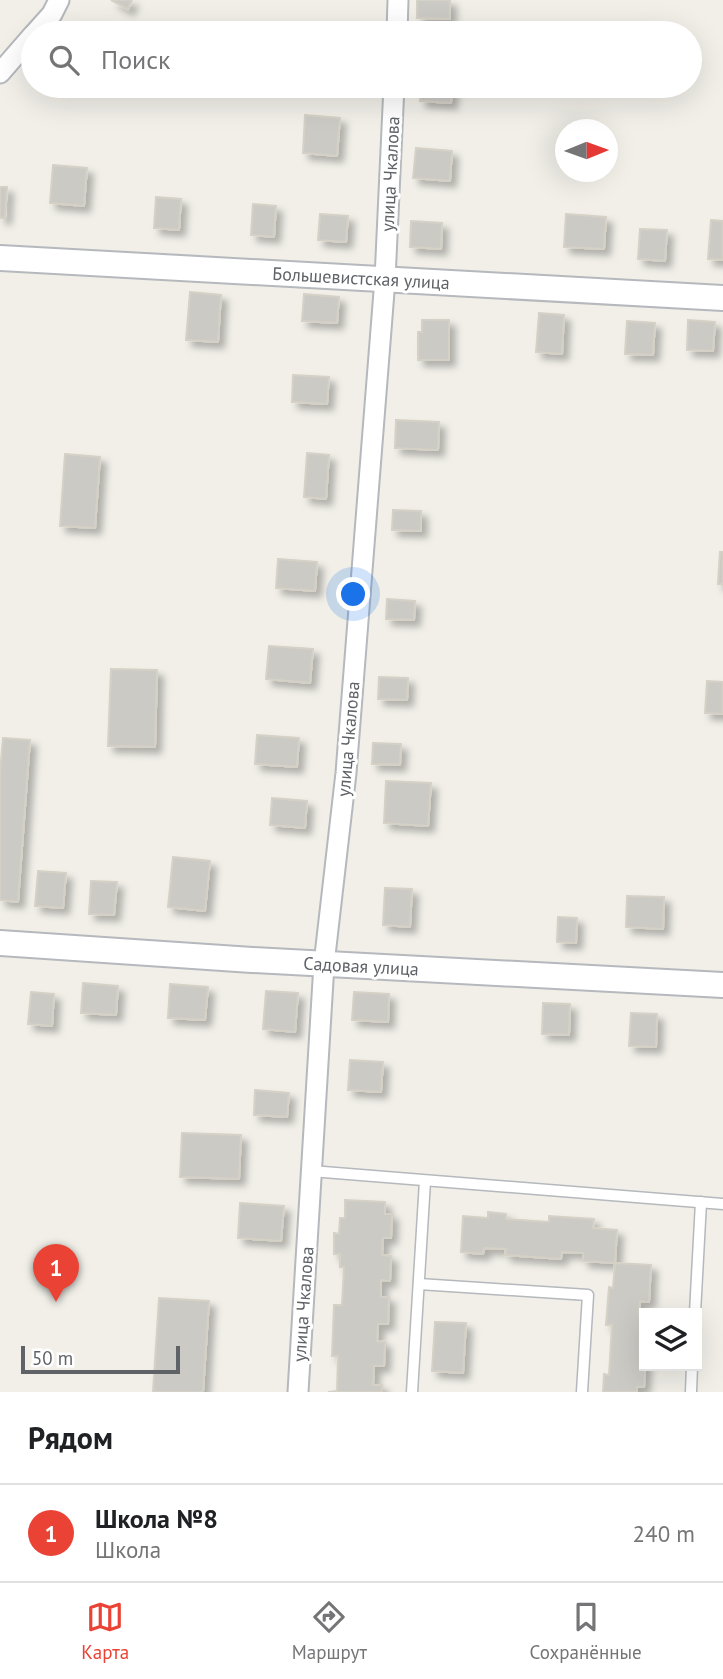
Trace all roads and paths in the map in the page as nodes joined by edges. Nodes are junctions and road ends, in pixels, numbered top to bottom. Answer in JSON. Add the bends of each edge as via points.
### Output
{"nodes":[{"id":1,"x":59,"y":0,"type":"edge"},
{"id":2,"x":398,"y":0,"type":"edge"},
{"id":3,"x":46,"y":21,"type":"edge"},
{"id":4,"x":397,"y":21,"type":"edge"},
{"id":5,"x":21,"y":49,"type":"edge"},
{"id":6,"x":0,"y":73,"type":"edge"},
{"id":7,"x":393,"y":98,"type":"edge"},
{"id":8,"x":0,"y":258,"type":"edge"},
{"id":9,"x":385,"y":279,"type":"junction"},
{"id":10,"x":723,"y":298,"type":"edge"},
{"id":11,"x":0,"y":943,"type":"edge"},
{"id":12,"x":324,"y":964,"type":"junction"},
{"id":13,"x":723,"y":985,"type":"edge"},
{"id":14,"x":312,"y":1171,"type":"junction"},
{"id":15,"x":425,"y":1181,"type":"junction"},
{"id":16,"x":701,"y":1202,"type":"junction"},
{"id":17,"x":723,"y":1204,"type":"edge"},
{"id":18,"x":419,"y":1284,"type":"junction"},
{"id":19,"x":695,"y":1308,"type":"edge"},
{"id":20,"x":692,"y":1371,"type":"edge"},
{"id":21,"x":298,"y":1392,"type":"edge"},
{"id":22,"x":412,"y":1392,"type":"edge"},
{"id":23,"x":582,"y":1392,"type":"edge"},
{"id":24,"x":691,"y":1392,"type":"edge"}],
"edges":[{"from":1,"to":3,"type":"street"},
{"from":2,"to":4,"type":"street"},
{"from":5,"to":6,"type":"street"},
{"from":7,"to":9,"type":"street","name":"улица Чкалова"},
{"from":8,"to":9,"type":"street","name":"Большевистская улица"},
{"from":9,"to":10,"type":"street","name":"Большевистская улица"},
{"from":9,"to":12,"type":"street","name":"улица Чкалова","via":[[346,773]]},
{"from":11,"to":12,"type":"street","name":"Садовая улица"},
{"from":12,"to":13,"type":"street","name":"Садовая улица"},
{"from":12,"to":14,"type":"street","name":"улица Чкалова"},
{"from":14,"to":15,"type":"lane"},
{"from":14,"to":21,"type":"street","name":"улица Чкалова"},
{"from":15,"to":16,"type":"lane"},
{"from":15,"to":18,"type":"lane"},
{"from":16,"to":17,"type":"lane"},
{"from":16,"to":19,"type":"lane"},
{"from":18,"to":22,"type":"lane"},
{"from":18,"to":23,"type":"lane","via":[[588,1295]]},
{"from":20,"to":24,"type":"lane"}]}
